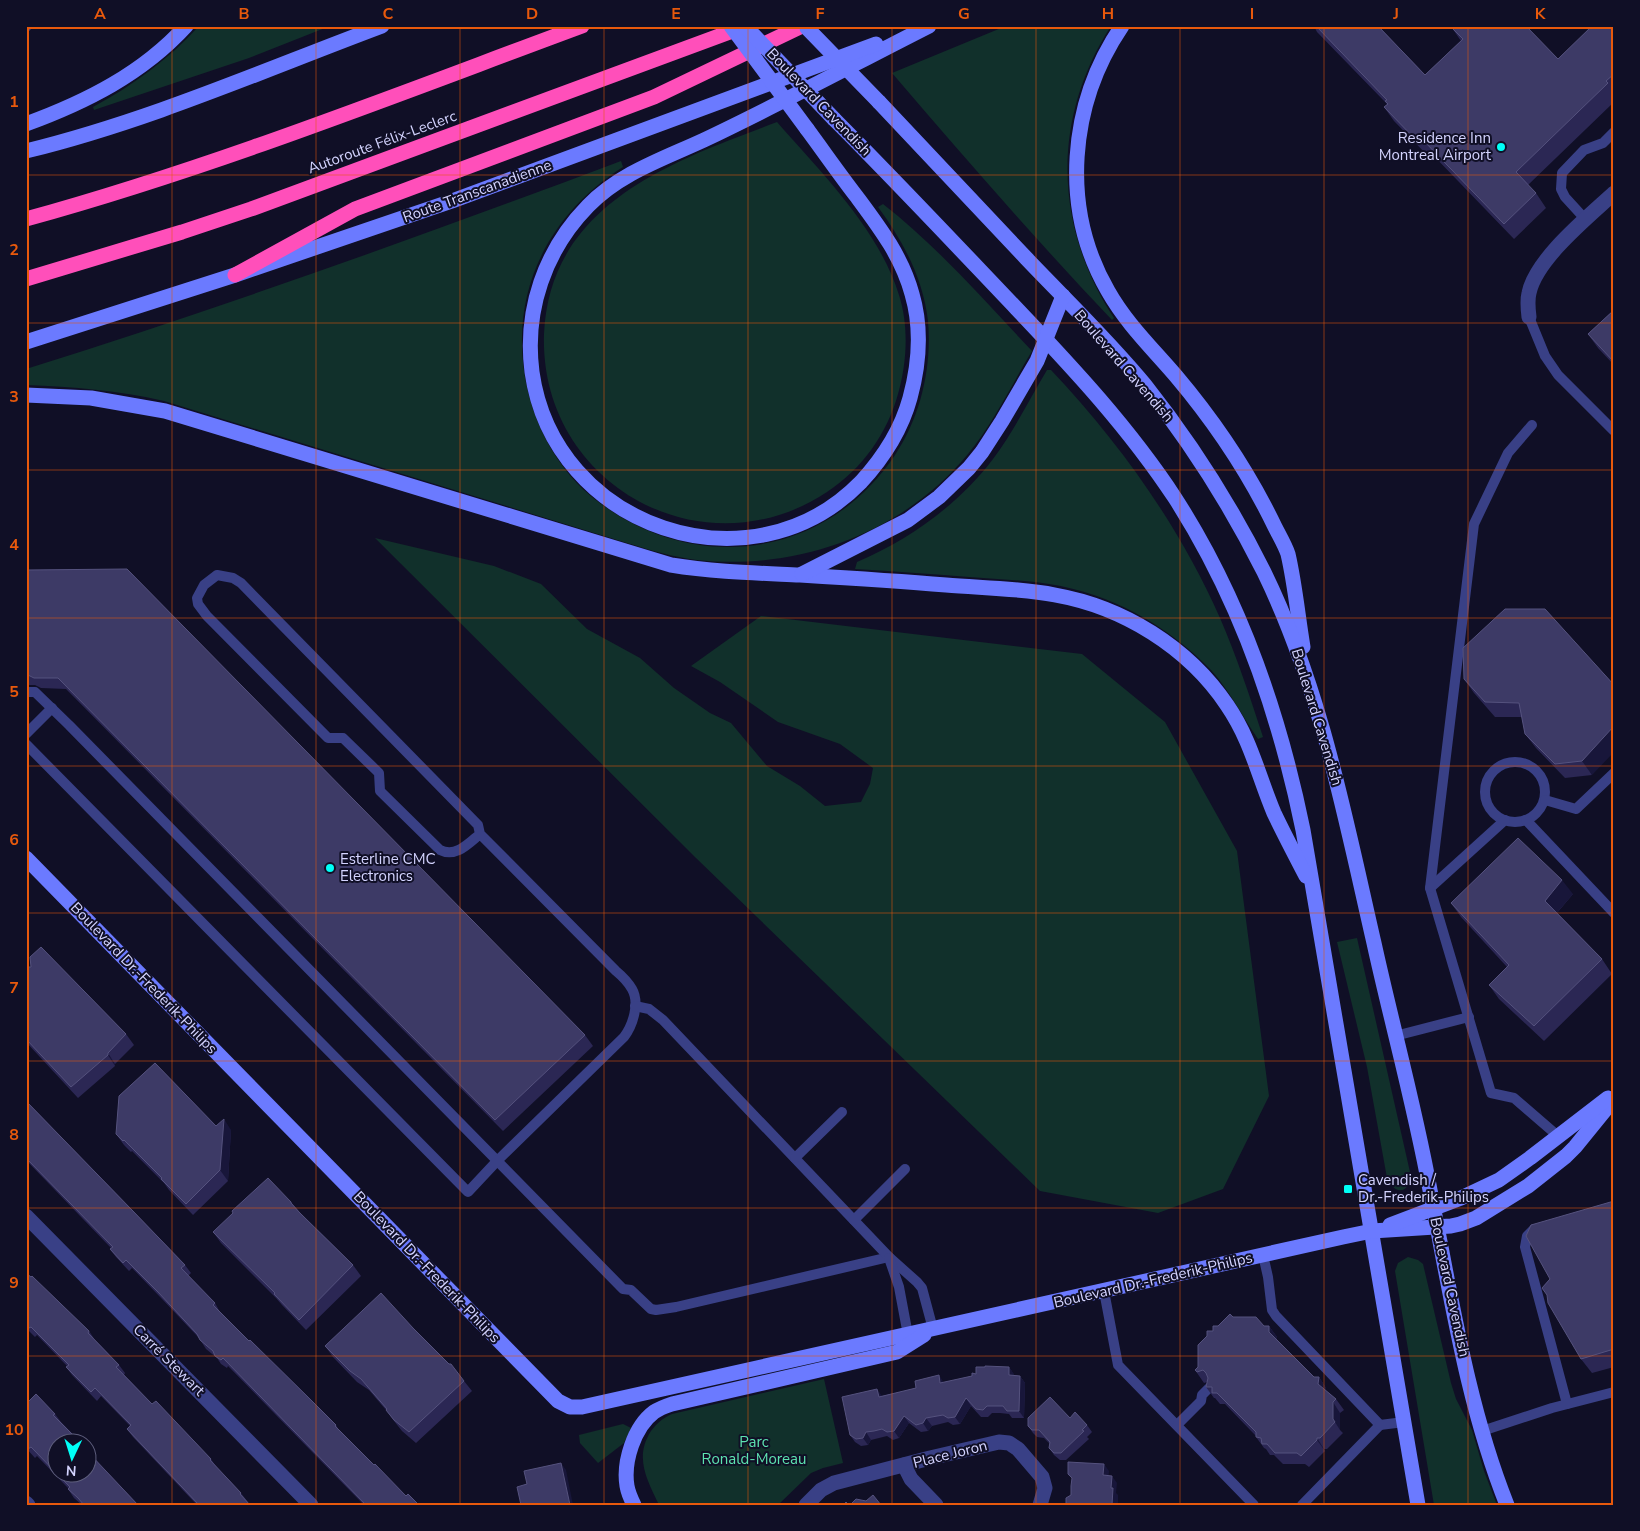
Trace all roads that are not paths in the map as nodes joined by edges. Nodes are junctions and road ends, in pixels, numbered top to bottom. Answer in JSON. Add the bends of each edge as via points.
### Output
{"nodes":[{"id":1,"x":186,"y":26,"type":"edge"},
{"id":2,"x":382,"y":26,"type":"edge"},
{"id":3,"x":582,"y":26,"type":"edge"},
{"id":4,"x":731,"y":26,"type":"edge"},
{"id":5,"x":746,"y":26,"type":"edge"},
{"id":6,"x":923,"y":26,"type":"edge"},
{"id":7,"x":930,"y":26,"type":"edge"},
{"id":8,"x":1122,"y":26,"type":"edge"},
{"id":9,"x":805,"y":27,"type":"edge"},
{"id":10,"x":26,"y":124,"type":"edge"},
{"id":11,"x":1614,"y":132,"type":"edge"},
{"id":12,"x":26,"y":151,"type":"edge"},
{"id":13,"x":1614,"y":192,"type":"edge"},
{"id":14,"x":26,"y":219,"type":"edge"},
{"id":15,"x":1586,"y":220,"type":"junction"},
{"id":16,"x":235,"y":275,"type":"junction"},
{"id":17,"x":26,"y":279,"type":"edge"},
{"id":18,"x":1063,"y":296,"type":"junction"},
{"id":19,"x":1529,"y":317,"type":"joint"},
{"id":20,"x":1046,"y":339,"type":"junction"},
{"id":21,"x":26,"y":342,"type":"edge"},
{"id":22,"x":26,"y":395,"type":"edge"},
{"id":23,"x":1532,"y":425,"type":"dead end"},
{"id":24,"x":1614,"y":432,"type":"edge"},
{"id":25,"x":800,"y":575,"type":"junction"},
{"id":26,"x":1309,"y":681,"type":"junction"},
{"id":27,"x":26,"y":692,"type":"edge"},
{"id":28,"x":52,"y":708,"type":"junction"},
{"id":29,"x":26,"y":734,"type":"edge"},
{"id":30,"x":26,"y":744,"type":"edge"},
{"id":31,"x":1614,"y":773,"type":"edge"},
{"id":32,"x":1545,"y":800,"type":"junction"},
{"id":33,"x":1505,"y":820,"type":"junction"},
{"id":34,"x":1526,"y":820,"type":"junction"},
{"id":35,"x":480,"y":834,"type":"junction"},
{"id":36,"x":26,"y":858,"type":"edge"},
{"id":37,"x":1312,"y":888,"type":"junction"},
{"id":38,"x":1430,"y":888,"type":"junction"},
{"id":39,"x":1614,"y":913,"type":"edge"},
{"id":40,"x":634,"y":1006,"type":"junction"},
{"id":41,"x":1468,"y":1017,"type":"junction"},
{"id":42,"x":1395,"y":1036,"type":"junction"},
{"id":43,"x":1614,"y":1093,"type":"edge"},
{"id":44,"x":1614,"y":1099,"type":"edge"},
{"id":45,"x":842,"y":1112,"type":"dead end"},
{"id":46,"x":1558,"y":1136,"type":"junction"},
{"id":47,"x":795,"y":1158,"type":"junction"},
{"id":48,"x":497,"y":1161,"type":"junction"},
{"id":49,"x":905,"y":1169,"type":"dead end"},
{"id":50,"x":1434,"y":1209,"type":"junction"},
{"id":51,"x":26,"y":1216,"type":"edge"},
{"id":52,"x":854,"y":1220,"type":"junction"},
{"id":53,"x":1541,"y":1225,"type":"edge"},
{"id":54,"x":1437,"y":1227,"type":"junction"},
{"id":55,"x":1372,"y":1231,"type":"junction"},
{"id":56,"x":1263,"y":1256,"type":"junction"},
{"id":57,"x":889,"y":1257,"type":"junction"},
{"id":58,"x":1104,"y":1291,"type":"junction"},
{"id":59,"x":933,"y":1329,"type":"junction"},
{"id":60,"x":908,"y":1335,"type":"junction"},
{"id":61,"x":1209,"y":1388,"type":"edge"},
{"id":62,"x":1614,"y":1392,"type":"edge"},
{"id":63,"x":1567,"y":1404,"type":"junction"},
{"id":64,"x":1404,"y":1422,"type":"junction"},
{"id":65,"x":1177,"y":1425,"type":"junction"},
{"id":66,"x":1380,"y":1425,"type":"junction"},
{"id":67,"x":1482,"y":1431,"type":"junction"},
{"id":68,"x":904,"y":1465,"type":"junction"},
{"id":69,"x":311,"y":1505,"type":"edge"},
{"id":70,"x":634,"y":1505,"type":"edge"},
{"id":71,"x":806,"y":1505,"type":"edge"},
{"id":72,"x":936,"y":1505,"type":"edge"},
{"id":73,"x":1040,"y":1505,"type":"edge"},
{"id":74,"x":1254,"y":1505,"type":"edge"},
{"id":75,"x":1302,"y":1505,"type":"edge"},
{"id":76,"x":1418,"y":1505,"type":"edge"},
{"id":77,"x":1508,"y":1505,"type":"edge"}],
"edges":[{"from":1,"to":10,"type":"main road","via":[[137,70],[67,109]]},
{"from":2,"to":12,"type":"main road","via":[[176,105]]},
{"from":3,"to":14,"type":"highway","via":[[208,163]]},
{"from":4,"to":7,"type":"main road","bridge":true,"via":[[807,129],[883,232],[895,251],[905,272],[917,314],[918,337],[917,365],[907,410],[898,432],[872,470],[854,489],[834,506],[790,528],[745,538],[720,538],[656,526],[619,508],[584,480],[568,461],[538,399],[531,360],[530,336],[538,288],[571,224],[624,177],[703,141]]},
{"from":5,"to":17,"type":"highway","name":"Autoroute Félix-Leclerc","via":[[242,212]]},
{"from":5,"to":20,"type":"main road","name":"Boulevard Cavendish","bridge":true},
{"from":6,"to":16,"type":"main road","name":"Route Transcanadienne","via":[[452,201]]},
{"from":8,"to":26,"type":"main road","via":[[1091,85],[1076,152],[1078,203],[1088,246],[1106,289],[1119,310],[1207,416],[1242,468],[1274,525],[1287,553]]},
{"from":9,"to":16,"type":"highway","via":[[654,97],[355,209]]},
{"from":9,"to":18,"type":"main road","name":"Boulevard Cavendish","bridge":true},
{"from":11,"to":15,"type":"lane","via":[[1603,143],[1584,150],[1562,173],[1561,189],[1565,197]]},
{"from":13,"to":15,"type":"street"},
{"from":15,"to":19,"type":"street","via":[[1555,251],[1533,280],[1529,293]]},
{"from":16,"to":21,"type":"main road","name":"Route Transcanadienne"},
{"from":18,"to":20,"type":"main road"},
{"from":18,"to":26,"type":"main road","name":"Boulevard Cavendish","via":[[1142,382],[1190,446],[1251,548]]},
{"from":19,"to":24,"type":"lane","via":[[1545,356],[1558,375]]},
{"from":20,"to":25,"type":"main road","via":[[1037,361],[992,436],[953,484],[908,520]]},
{"from":20,"to":37,"type":"main road","name":"Boulevard Cavendish","via":[[1139,447],[1175,498],[1222,583],[1257,661],[1285,747]]},
{"from":22,"to":25,"type":"main road","via":[[91,398],[165,411],[670,565],[712,571]]},
{"from":23,"to":38,"type":"lane","via":[[1508,453],[1474,524]]},
{"from":25,"to":37,"type":"main road","via":[[1056,595],[1108,610],[1156,635],[1199,671],[1230,710],[1250,748],[1274,812]]},
{"from":26,"to":42,"type":"main road","name":"Boulevard Cavendish","via":[[1341,799]]},
{"from":27,"to":28,"type":"lane","via":[[35,692]]},
{"from":28,"to":29,"type":"lane"},
{"from":28,"to":48,"type":"lane"},
{"from":30,"to":48,"type":"lane","via":[[468,1192]]},
{"from":31,"to":32,"type":"lane","via":[[1576,810]]},
{"from":32,"to":33,"type":"lane","via":[[1544,780],[1532,766],[1512,761],[1502,764],[1488,778],[1485,798],[1492,812]]},
{"from":32,"to":34,"type":"lane","via":[[1534,816]]},
{"from":33,"to":34,"type":"lane"},
{"from":33,"to":38,"type":"lane"},
{"from":34,"to":39,"type":"lane"},
{"from":35,"to":35,"type":"lane","via":[[478,824],[242,583],[217,576],[204,585],[197,598],[207,616],[328,738],[343,738],[379,774],[380,791],[440,850],[445,853],[457,851]]},
{"from":35,"to":40,"type":"lane","via":[[629,984],[634,991]]},
{"from":36,"to":60,"type":"main road","name":"Boulevard Dr.-Frederik-Philips","via":[[564,1405],[582,1407]]},
{"from":37,"to":55,"type":"main road","name":"Boulevard Cavendish"},
{"from":38,"to":41,"type":"lane"},
{"from":40,"to":47,"type":"lane","via":[[649,1009],[663,1020]]},
{"from":40,"to":48,"type":"lane","via":[[629,1030],[620,1042]]},
{"from":41,"to":42,"type":"lane"},
{"from":41,"to":46,"type":"lane","via":[[1491,1093],[1514,1098]]},
{"from":42,"to":50,"type":"main road","name":"Boulevard Cavendish"},
{"from":43,"to":46,"type":"main road","name":"Boulevard Dr.-Frederik-Philips"},
{"from":44,"to":54,"type":"main road","name":"Boulevard Dr.-Frederik-Philips","via":[[1575,1147],[1528,1186],[1468,1222]]},
{"from":45,"to":47,"type":"lane"},
{"from":46,"to":50,"type":"main road","name":"Boulevard Dr.-Frederik-Philips","via":[[1499,1180]]},
{"from":47,"to":52,"type":"lane"},
{"from":48,"to":57,"type":"lane","via":[[623,1289],[631,1290],[643,1303],[656,1310]]},
{"from":49,"to":52,"type":"lane"},
{"from":50,"to":54,"type":"main road","name":"Boulevard Cavendish"},
{"from":50,"to":55,"type":"main road","name":"Boulevard Dr.-Frederik-Philips"},
{"from":51,"to":69,"type":"street","name":"Carré Stewart"},
{"from":52,"to":57,"type":"lane"},
{"from":53,"to":63,"type":"lane","via":[[1527,1236],[1525,1247]]},
{"from":54,"to":55,"type":"main road","name":"Boulevard Dr.-Frederik-Philips"},
{"from":54,"to":67,"type":"main road","name":"Boulevard Cavendish"},
{"from":55,"to":56,"type":"main road","name":"Boulevard Dr.-Frederik-Philips"},
{"from":55,"to":64,"type":"main road","name":"Boulevard Cavendish"},
{"from":56,"to":58,"type":"main road","name":"Boulevard Dr.-Frederik-Philips"},
{"from":56,"to":66,"type":"lane","via":[[1272,1310],[1276,1316]]},
{"from":57,"to":59,"type":"lane","via":[[922,1288]]},
{"from":57,"to":60,"type":"lane","via":[[899,1287]]},
{"from":58,"to":59,"type":"main road","name":"Boulevard Dr.-Frederik-Philips"},
{"from":58,"to":65,"type":"lane","via":[[1118,1365]]},
{"from":59,"to":60,"type":"main road","name":"Boulevard Dr.-Frederik-Philips"},
{"from":59,"to":70,"type":"main road","name":"Boulevard Dr.-Frederik-Philips","via":[[897,1352],[666,1406],[650,1416],[632,1446],[627,1487]]},
{"from":61,"to":65,"type":"lane"},
{"from":62,"to":63,"type":"lane"},
{"from":63,"to":67,"type":"lane"},
{"from":64,"to":66,"type":"lane"},
{"from":64,"to":76,"type":"main road","name":"Boulevard Cavendish"},
{"from":65,"to":74,"type":"lane"},
{"from":66,"to":75,"type":"lane"},
{"from":67,"to":77,"type":"main road","name":"Boulevard Cavendish"},
{"from":68,"to":71,"type":"street","name":"Place Joron","via":[[827,1486]]},
{"from":68,"to":72,"type":"street","via":[[911,1479]]},
{"from":68,"to":73,"type":"street","name":"Place Joron","via":[[989,1443],[1009,1444],[1042,1477],[1045,1488]]}]}
